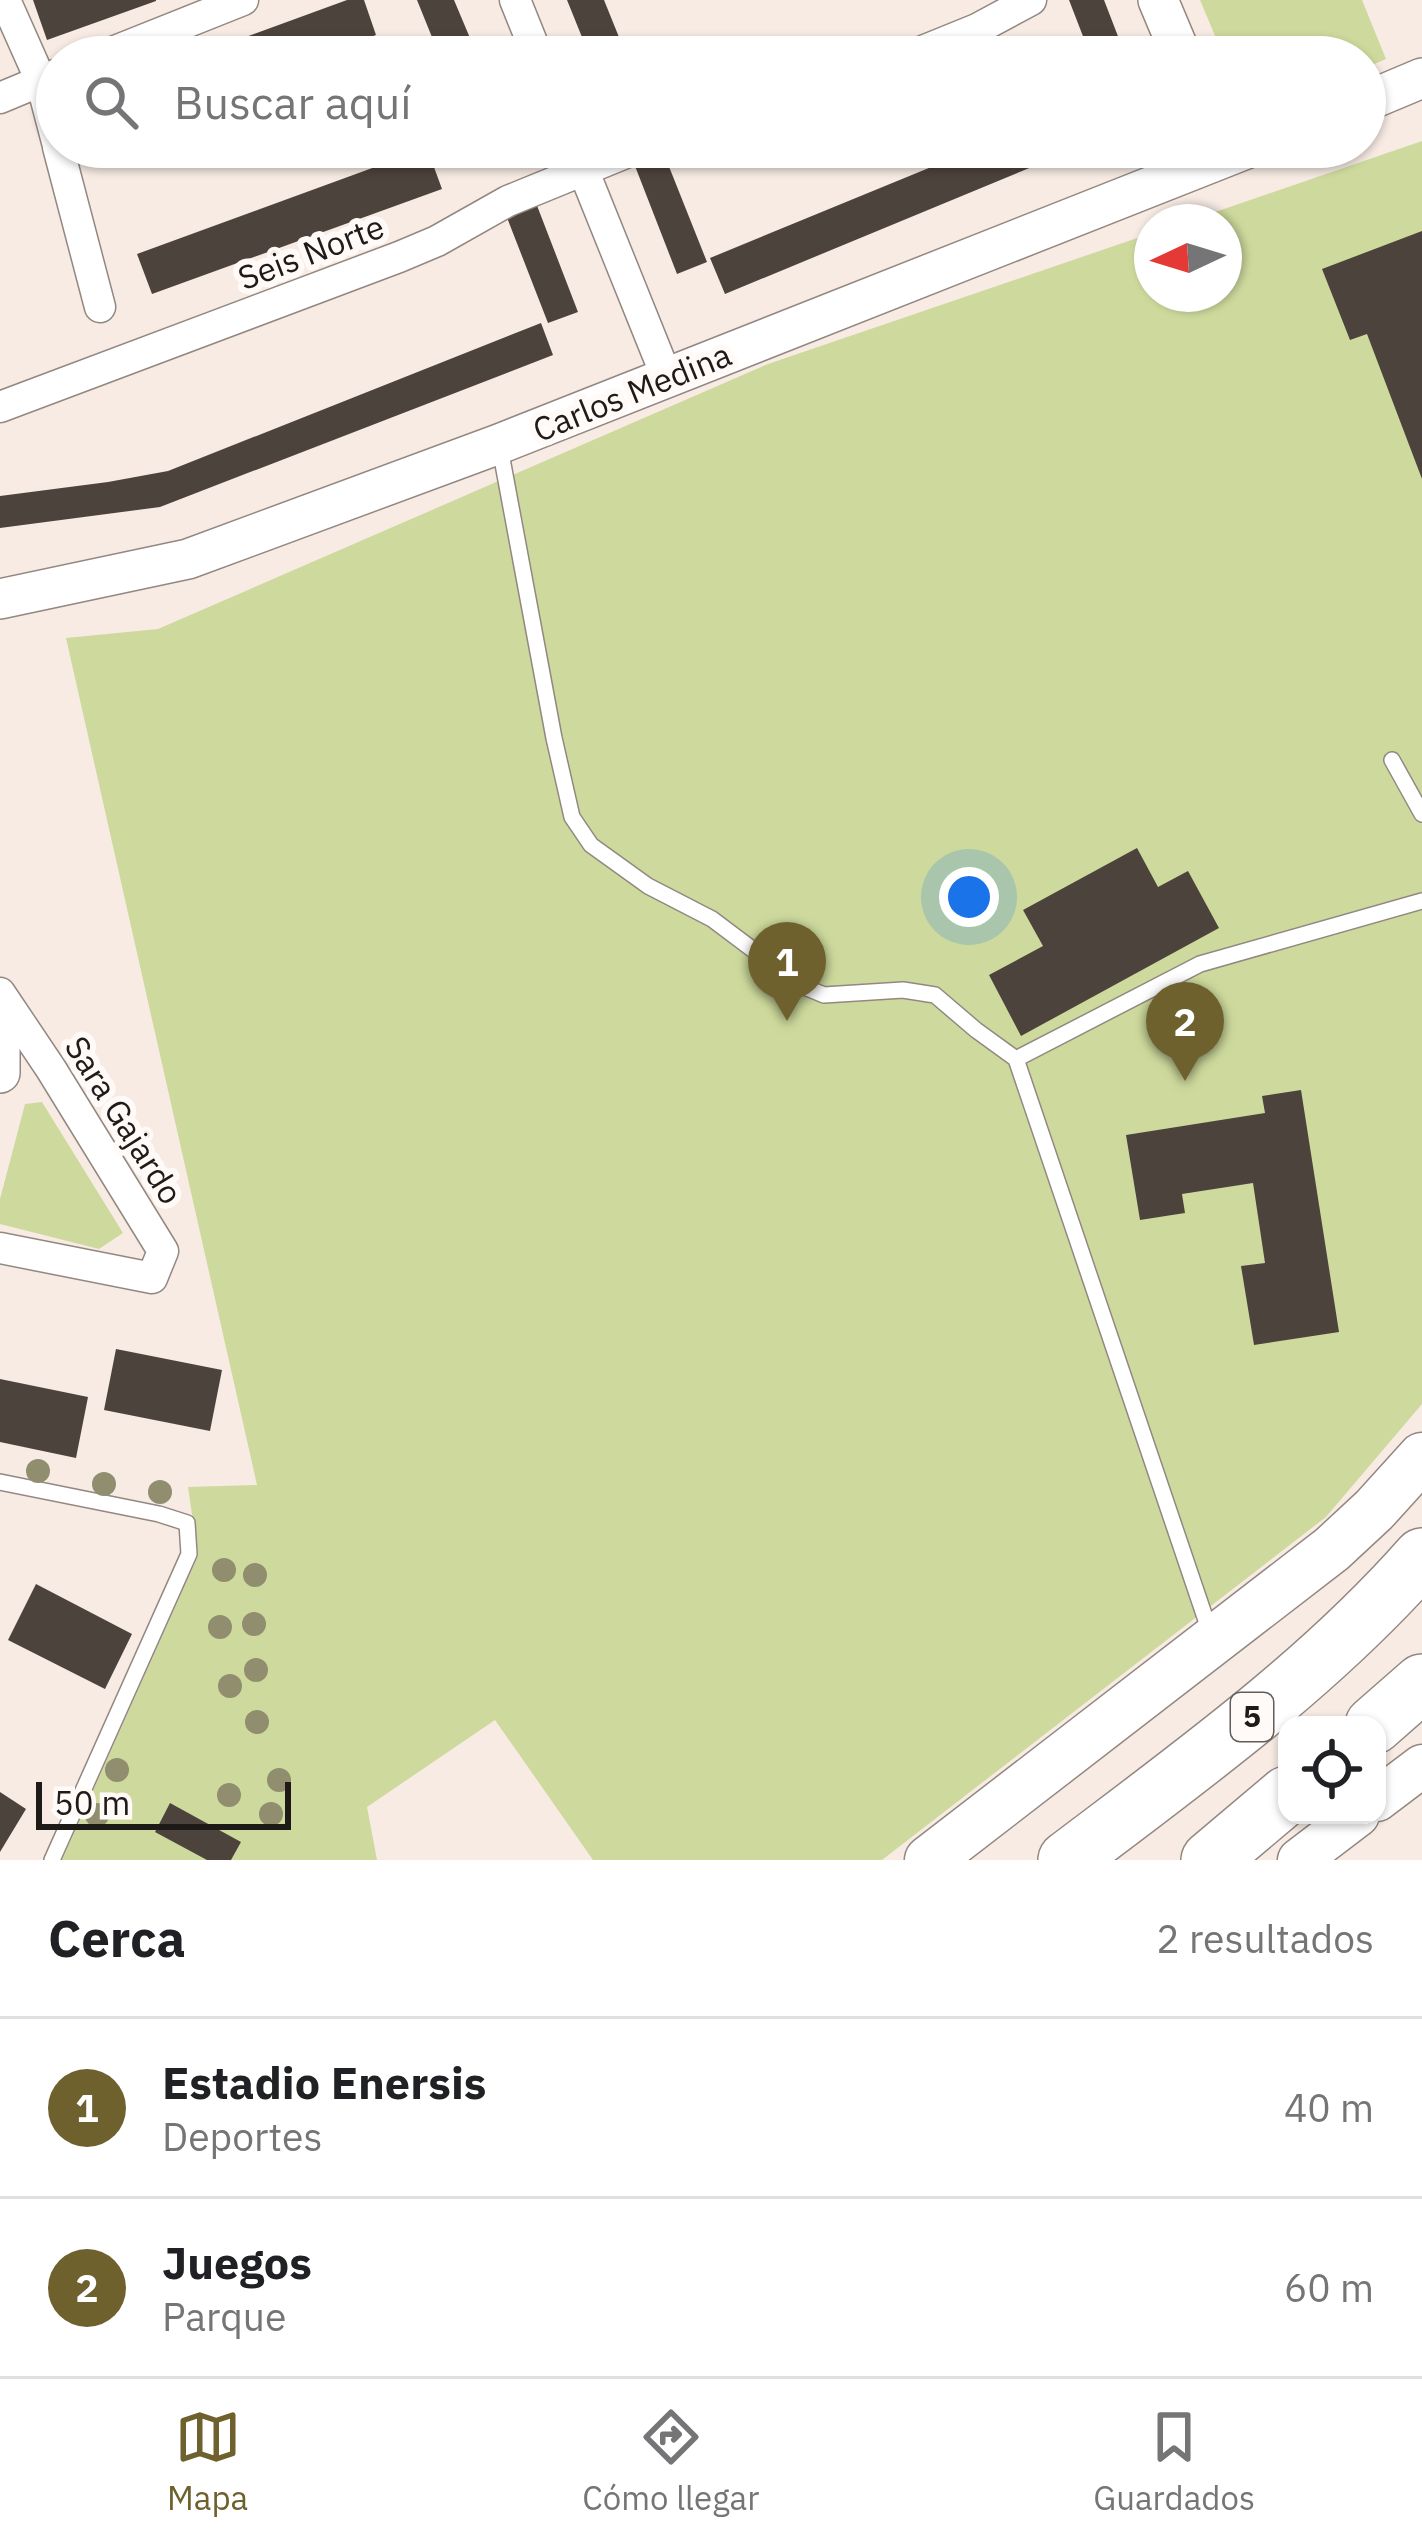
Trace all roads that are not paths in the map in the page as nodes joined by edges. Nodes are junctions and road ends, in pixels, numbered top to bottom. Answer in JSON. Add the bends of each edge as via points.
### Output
{"nodes":[{"id":1,"x":5,"y":0,"type":"edge"},
{"id":2,"x":243,"y":0,"type":"edge"},
{"id":3,"x":515,"y":0,"type":"edge"},
{"id":4,"x":1031,"y":0,"type":"edge"},
{"id":5,"x":1159,"y":0,"type":"edge"},
{"id":6,"x":153,"y":36,"type":"edge"},
{"id":7,"x":530,"y":36,"type":"edge"},
{"id":8,"x":961,"y":36,"type":"edge"},
{"id":9,"x":1174,"y":36,"type":"edge"},
{"id":10,"x":36,"y":55,"type":"edge"},
{"id":11,"x":1422,"y":78,"type":"edge"},
{"id":12,"x":36,"y":83,"type":"edge"},
{"id":13,"x":1386,"y":93,"type":"edge"},
{"id":14,"x":0,"y":98,"type":"edge"},
{"id":15,"x":64,"y":168,"type":"edge"},
{"id":16,"x":562,"y":168,"type":"edge"},
{"id":17,"x":582,"y":168,"type":"edge"},
{"id":18,"x":1189,"y":168,"type":"edge"},
{"id":19,"x":100,"y":307,"type":"dead end"},
{"id":20,"x":667,"y":377,"type":"junction"},
{"id":21,"x":0,"y":407,"type":"edge"},
{"id":22,"x":499,"y":444,"type":"junction"},
{"id":23,"x":0,"y":599,"type":"edge"},
{"id":24,"x":1392,"y":760,"type":"dead end"},
{"id":25,"x":1422,"y":814,"type":"edge"},
{"id":26,"x":1422,"y":901,"type":"edge"},
{"id":27,"x":0,"y":993,"type":"edge"},
{"id":28,"x":0,"y":1031,"type":"edge"},
{"id":29,"x":1016,"y":1059,"type":"junction"},
{"id":30,"x":0,"y":1073,"type":"edge"},
{"id":31,"x":0,"y":1248,"type":"edge"},
{"id":32,"x":1422,"y":1456,"type":"edge"},
{"id":33,"x":0,"y":1482,"type":"edge"},
{"id":34,"x":1422,"y":1557,"type":"edge"},
{"id":35,"x":1213,"y":1641,"type":"junction"},
{"id":36,"x":1422,"y":1684,"type":"edge"},
{"id":37,"x":1385,"y":1716,"type":"edge"},
{"id":38,"x":1422,"y":1766,"type":"edge"},
{"id":39,"x":1386,"y":1793,"type":"edge"},
{"id":40,"x":1278,"y":1803,"type":"edge"},
{"id":41,"x":1346,"y":1824,"type":"edge"},
{"id":42,"x":52,"y":1860,"type":"edge"},
{"id":43,"x":928,"y":1860,"type":"edge"},
{"id":44,"x":1067,"y":1860,"type":"edge"},
{"id":45,"x":1210,"y":1860,"type":"edge"},
{"id":46,"x":1299,"y":1860,"type":"edge"}],
"edges":[{"from":1,"to":10,"type":"street"},
{"from":2,"to":6,"type":"street"},
{"from":3,"to":7,"type":"street"},
{"from":4,"to":8,"type":"street"},
{"from":5,"to":9,"type":"street"},
{"from":11,"to":13,"type":"street"},
{"from":12,"to":14,"type":"street"},
{"from":15,"to":19,"type":"street"},
{"from":16,"to":21,"type":"street","name":"Seis Norte","via":[[399,257]]},
{"from":17,"to":20,"type":"street"},
{"from":18,"to":20,"type":"street","name":"Carlos Medina"},
{"from":20,"to":22,"type":"street","name":"Carlos Medina"},
{"from":22,"to":23,"type":"street","name":"Carlos Medina","via":[[188,559]]},
{"from":22,"to":29,"type":"lane","via":[[572,817],[591,845],[800,985],[824,994],[935,995]]},
{"from":24,"to":25,"type":"lane"},
{"from":26,"to":29,"type":"lane","via":[[1200,964]]},
{"from":27,"to":31,"type":"street","name":"Sara Gajardo","via":[[163,1251],[152,1278]]},
{"from":28,"to":30,"type":"street"},
{"from":29,"to":35,"type":"lane"},
{"from":32,"to":35,"type":"main road","via":[[1332,1549]]},
{"from":33,"to":42,"type":"lane","via":[[187,1523],[189,1554]]},
{"from":34,"to":44,"type":"highway","number":"5","via":[[1316,1664]]},
{"from":35,"to":43,"type":"main road"},
{"from":36,"to":37,"type":"highway"},
{"from":38,"to":39,"type":"main road"},
{"from":40,"to":45,"type":"highway"},
{"from":41,"to":46,"type":"main road"}]}
